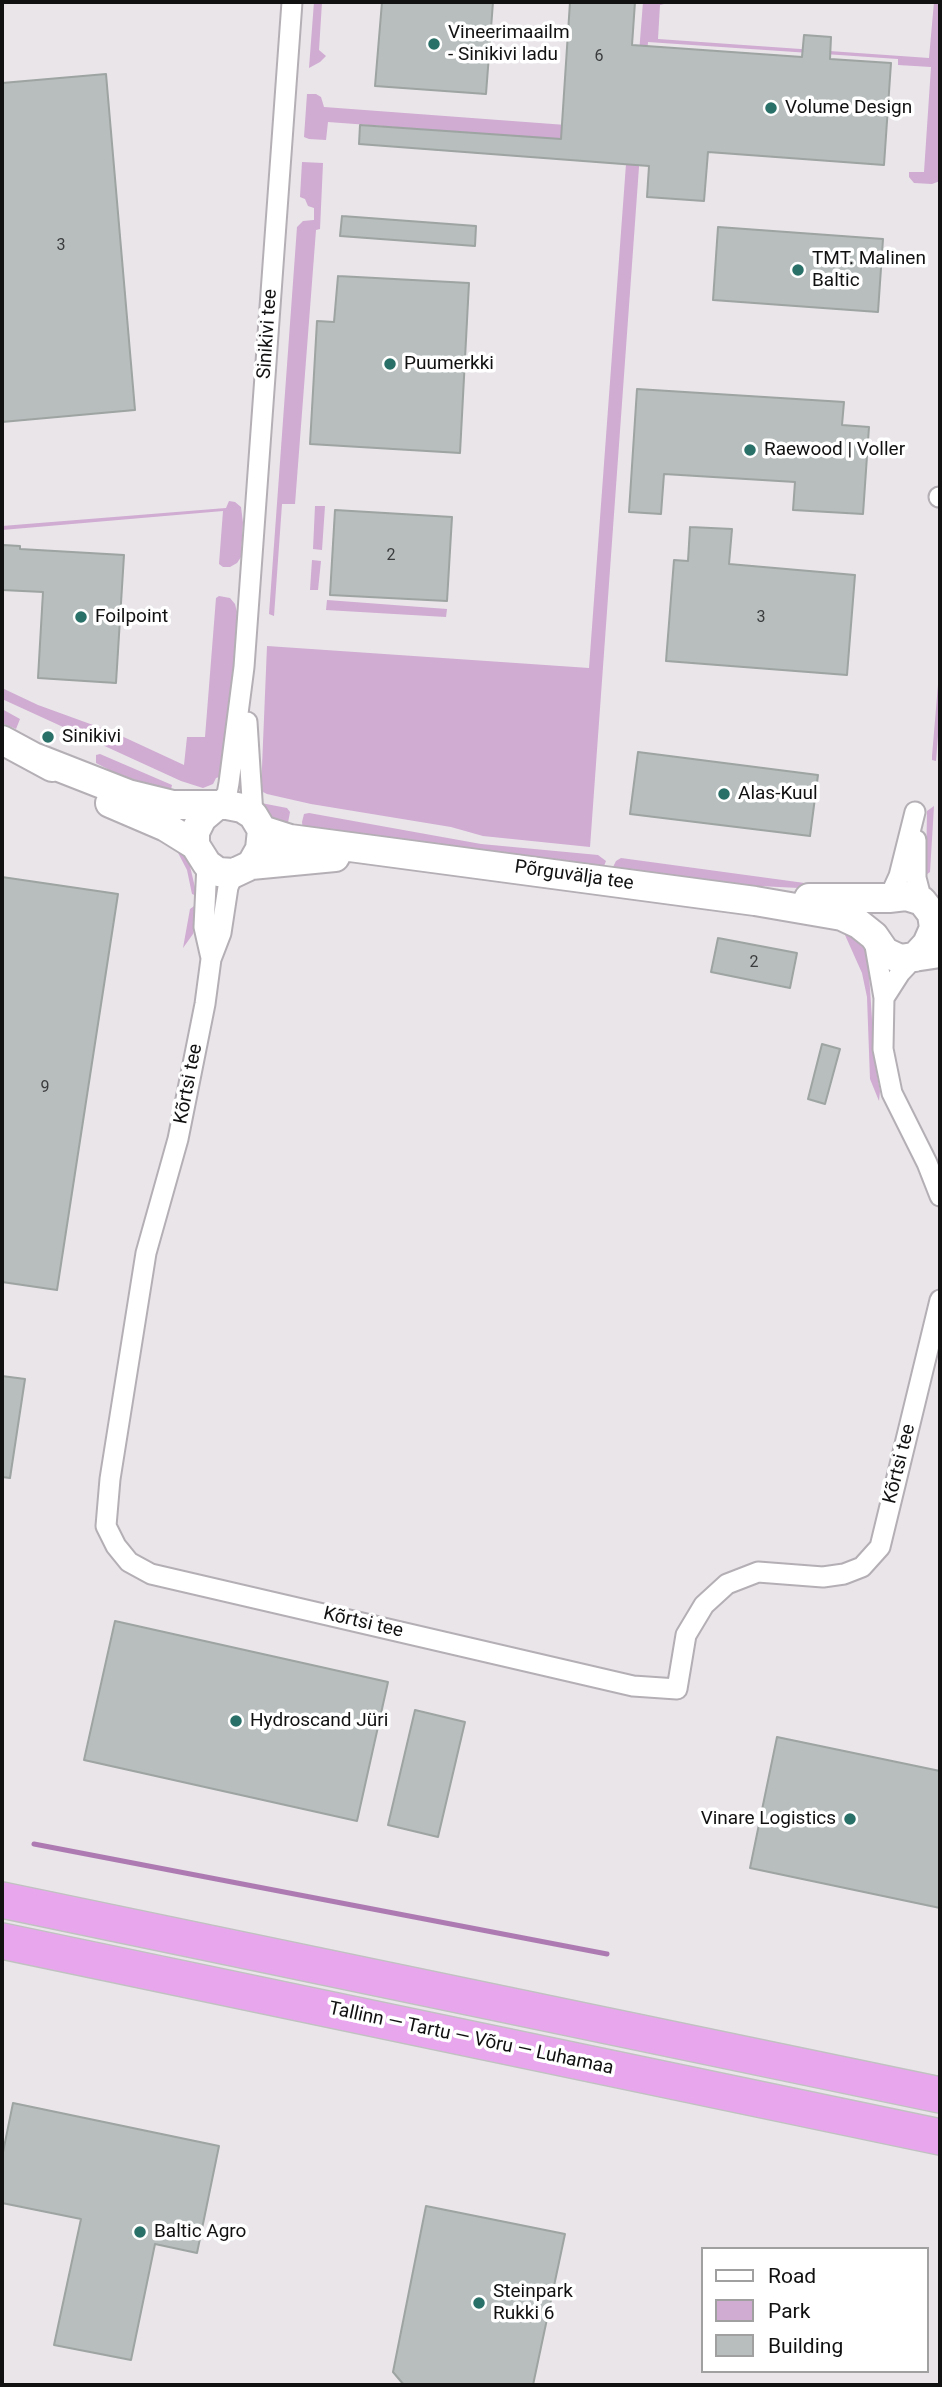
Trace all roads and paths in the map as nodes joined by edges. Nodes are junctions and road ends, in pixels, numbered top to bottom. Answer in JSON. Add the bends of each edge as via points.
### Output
{"nodes":[{"id":1,"x":292,"y":2,"type":"edge"},
{"id":2,"x":244,"y":667,"type":"junction"},
{"id":3,"x":2,"y":740,"type":"edge"},
{"id":4,"x":36,"y":758,"type":"junction"},
{"id":5,"x":215,"y":807,"type":"junction"},
{"id":6,"x":258,"y":823,"type":"junction"},
{"id":7,"x":393,"y":854,"type":"junction"},
{"id":8,"x":201,"y":855,"type":"junction"},
{"id":9,"x":243,"y":869,"type":"junction"},
{"id":10,"x":889,"y":898,"type":"junction"},
{"id":11,"x":755,"y":901,"type":"junction"},
{"id":12,"x":931,"y":911,"type":"edge"},
{"id":13,"x":874,"y":936,"type":"junction"},
{"id":14,"x":928,"y":955,"type":"edge"},
{"id":15,"x":211,"y":959,"type":"junction"},
{"id":16,"x":884,"y":998,"type":"junction"},
{"id":17,"x":940,"y":1196,"type":"edge"},
{"id":18,"x":940,"y":1300,"type":"edge"},
{"id":19,"x":2,"y":1899,"type":"edge"},
{"id":20,"x":2,"y":1941,"type":"edge"},
{"id":21,"x":940,"y":2095,"type":"edge"},
{"id":22,"x":940,"y":2137,"type":"edge"}],
"edges":[{"from":1,"to":2,"type":"street","name":"Sinikivi tee"},
{"from":2,"to":5,"type":"street","name":"Sinikivi tee","via":[[227,794]]},
{"from":2,"to":6,"type":"street","name":"Sinikivi tee"},
{"from":3,"to":4,"type":"street"},
{"from":4,"to":5,"type":"street","via":[[140,797],[173,805]]},
{"from":4,"to":8,"type":"street","via":[[114,805],[166,827]]},
{"from":5,"to":6,"type":"street","via":[[242,808]]},
{"from":5,"to":8,"type":"street","via":[[195,832]]},
{"from":6,"to":7,"type":"street","name":"Põrguvälja tee","via":[[290,839]]},
{"from":6,"to":9,"type":"street","via":[[260,849]]},
{"from":7,"to":9,"type":"street","name":"Põrguvälja tee"},
{"from":7,"to":11,"type":"street","name":"Põrguvälja tee"},
{"from":8,"to":9,"type":"street","via":[[218,872]]},
{"from":8,"to":15,"type":"street","name":"Kõrtsi tee","via":[[204,927]]},
{"from":9,"to":15,"type":"street","name":"Kõrtsi tee","via":[[228,887],[221,933]]},
{"from":10,"to":11,"type":"street","name":"Põrguvälja tee"},
{"from":10,"to":12,"type":"street","via":[[906,896]]},
{"from":10,"to":12,"type":"street","via":[[915,812],[916,878]]},
{"from":10,"to":13,"type":"street","via":[[878,909]]},
{"from":11,"to":13,"type":"street","name":"Põrguvälja tee","via":[[842,916]]},
{"from":12,"to":14,"type":"street","via":[[934,928]]},
{"from":13,"to":14,"type":"street","via":[[885,952],[900,959]]},
{"from":13,"to":16,"type":"street"},
{"from":14,"to":16,"type":"street","via":[[900,973]]},
{"from":15,"to":18,"type":"street","name":"Kõrtsi tee","via":[[178,1139],[146,1253],[110,1479],[106,1526],[129,1562],[151,1574],[633,1686],[677,1689],[687,1635],[704,1605],[727,1584],[758,1572],[844,1574],[862,1567],[880,1547]]},
{"from":16,"to":17,"type":"street","via":[[883,1049],[892,1093]]},
{"from":19,"to":21,"type":"highway","name":"Tallinn — Tartu — Võru — Luhamaa"},
{"from":20,"to":22,"type":"highway","name":"Tallinn — Tartu — Võru — Luhamaa"}]}
